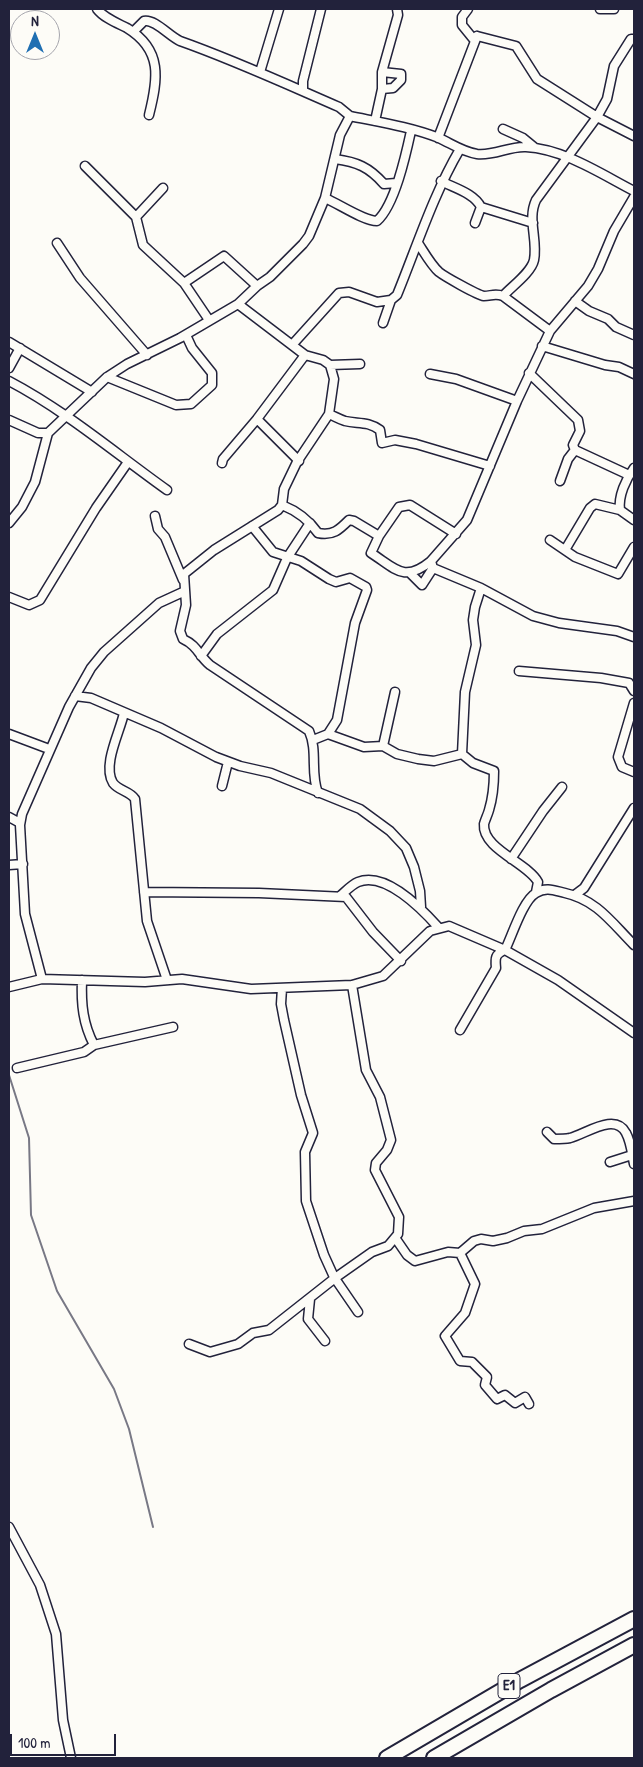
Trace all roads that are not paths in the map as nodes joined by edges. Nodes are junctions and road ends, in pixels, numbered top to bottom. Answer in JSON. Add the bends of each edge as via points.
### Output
{"nodes":[{"id":1,"x":97,"y":9,"type":"edge"},
{"id":2,"x":278,"y":9,"type":"edge"},
{"id":3,"x":321,"y":9,"type":"edge"},
{"id":4,"x":397,"y":9,"type":"edge"},
{"id":5,"x":466,"y":9,"type":"edge"},
{"id":6,"x":600,"y":9,"type":"edge"},
{"id":7,"x":614,"y":9,"type":"edge"},
{"id":8,"x":133,"y":32,"type":"junction"},
{"id":9,"x":478,"y":36,"type":"junction"},
{"id":10,"x":634,"y":38,"type":"edge"},
{"id":11,"x":260,"y":72,"type":"junction"},
{"id":12,"x":382,"y":72,"type":"junction"},
{"id":13,"x":382,"y":88,"type":"junction"},
{"id":14,"x":303,"y":91,"type":"junction"},
{"id":15,"x":149,"y":114,"type":"dead end"},
{"id":16,"x":350,"y":116,"type":"junction"},
{"id":17,"x":597,"y":117,"type":"junction"},
{"id":18,"x":375,"y":121,"type":"junction"},
{"id":19,"x":503,"y":129,"type":"dead end"},
{"id":20,"x":411,"y":131,"type":"junction"},
{"id":21,"x":634,"y":136,"type":"edge"},
{"id":22,"x":438,"y":138,"type":"junction"},
{"id":23,"x":534,"y":147,"type":"junction"},
{"id":24,"x":460,"y":149,"type":"junction"},
{"id":25,"x":567,"y":157,"type":"junction"},
{"id":26,"x":334,"y":159,"type":"junction"},
{"id":27,"x":85,"y":166,"type":"dead end"},
{"id":28,"x":441,"y":182,"type":"junction"},
{"id":29,"x":396,"y":183,"type":"junction"},
{"id":30,"x":163,"y":188,"type":"dead end"},
{"id":31,"x":634,"y":192,"type":"edge"},
{"id":32,"x":634,"y":197,"type":"edge"},
{"id":33,"x":325,"y":198,"type":"junction"},
{"id":34,"x":482,"y":207,"type":"junction"},
{"id":35,"x":136,"y":217,"type":"junction"},
{"id":36,"x":474,"y":223,"type":"dead end"},
{"id":37,"x":533,"y":223,"type":"junction"},
{"id":38,"x":57,"y":243,"type":"dead end"},
{"id":39,"x":418,"y":243,"type":"junction"},
{"id":40,"x":184,"y":283,"type":"junction"},
{"id":41,"x":257,"y":286,"type":"junction"},
{"id":42,"x":503,"y":296,"type":"junction"},
{"id":43,"x":391,"y":300,"type":"junction"},
{"id":44,"x":575,"y":301,"type":"junction"},
{"id":45,"x":238,"y":304,"type":"junction"},
{"id":46,"x":209,"y":320,"type":"junction"},
{"id":47,"x":383,"y":323,"type":"dead end"},
{"id":48,"x":550,"y":330,"type":"junction"},
{"id":49,"x":186,"y":335,"type":"junction"},
{"id":50,"x":634,"y":335,"type":"edge"},
{"id":51,"x":9,"y":342,"type":"edge"},
{"id":52,"x":292,"y":345,"type":"junction"},
{"id":53,"x":542,"y":346,"type":"junction"},
{"id":54,"x":20,"y":348,"type":"junction"},
{"id":55,"x":147,"y":354,"type":"junction"},
{"id":56,"x":305,"y":354,"type":"junction"},
{"id":57,"x":360,"y":364,"type":"dead end"},
{"id":58,"x":330,"y":365,"type":"junction"},
{"id":59,"x":9,"y":368,"type":"edge"},
{"id":60,"x":529,"y":373,"type":"junction"},
{"id":61,"x":430,"y":374,"type":"dead end"},
{"id":62,"x":634,"y":374,"type":"edge"},
{"id":63,"x":107,"y":377,"type":"junction"},
{"id":64,"x":9,"y":381,"type":"edge"},
{"id":65,"x":92,"y":392,"type":"junction"},
{"id":66,"x":517,"y":401,"type":"junction"},
{"id":67,"x":330,"y":414,"type":"junction"},
{"id":68,"x":66,"y":416,"type":"junction"},
{"id":69,"x":257,"y":419,"type":"junction"},
{"id":70,"x":9,"y":420,"type":"edge"},
{"id":71,"x":46,"y":436,"type":"junction"},
{"id":72,"x":575,"y":450,"type":"junction"},
{"id":73,"x":298,"y":461,"type":"junction"},
{"id":74,"x":128,"y":462,"type":"junction"},
{"id":75,"x":222,"y":463,"type":"dead end"},
{"id":76,"x":490,"y":466,"type":"junction"},
{"id":77,"x":634,"y":468,"type":"edge"},
{"id":78,"x":629,"y":475,"type":"junction"},
{"id":79,"x":560,"y":481,"type":"dead end"},
{"id":80,"x":167,"y":490,"type":"dead end"},
{"id":81,"x":282,"y":505,"type":"junction"},
{"id":82,"x":620,"y":510,"type":"junction"},
{"id":83,"x":156,"y":516,"type":"dead end"},
{"id":84,"x":634,"y":520,"type":"edge"},
{"id":85,"x":310,"y":522,"type":"junction"},
{"id":86,"x":9,"y":523,"type":"edge"},
{"id":87,"x":252,"y":526,"type":"junction"},
{"id":88,"x":456,"y":534,"type":"junction"},
{"id":89,"x":379,"y":536,"type":"junction"},
{"id":90,"x":550,"y":540,"type":"dead end"},
{"id":91,"x":634,"y":547,"type":"edge"},
{"id":92,"x":565,"y":550,"type":"junction"},
{"id":93,"x":287,"y":558,"type":"junction"},
{"id":94,"x":432,"y":565,"type":"junction"},
{"id":95,"x":410,"y":573,"type":"junction"},
{"id":96,"x":183,"y":580,"type":"junction"},
{"id":97,"x":481,"y":588,"type":"junction"},
{"id":98,"x":184,"y":592,"type":"junction"},
{"id":99,"x":9,"y":597,"type":"edge"},
{"id":100,"x":634,"y":637,"type":"edge"},
{"id":101,"x":201,"y":656,"type":"junction"},
{"id":102,"x":519,"y":671,"type":"dead end"},
{"id":103,"x":634,"y":691,"type":"edge"},
{"id":104,"x":395,"y":692,"type":"dead end"},
{"id":105,"x":75,"y":696,"type":"junction"},
{"id":106,"x":634,"y":703,"type":"edge"},
{"id":107,"x":124,"y":713,"type":"junction"},
{"id":108,"x":134,"y":718,"type":"junction"},
{"id":109,"x":122,"y":724,"type":"junction"},
{"id":110,"x":9,"y":734,"type":"edge"},
{"id":111,"x":328,"y":734,"type":"junction"},
{"id":112,"x":313,"y":740,"type":"junction"},
{"id":113,"x":383,"y":746,"type":"junction"},
{"id":114,"x":49,"y":749,"type":"junction"},
{"id":115,"x":462,"y":754,"type":"junction"},
{"id":116,"x":228,"y":762,"type":"junction"},
{"id":117,"x":634,"y":772,"type":"edge"},
{"id":118,"x":222,"y":786,"type":"dead end"},
{"id":119,"x":562,"y":786,"type":"dead end"},
{"id":120,"x":318,"y":792,"type":"junction"},
{"id":121,"x":634,"y":808,"type":"edge"},
{"id":122,"x":9,"y":817,"type":"edge"},
{"id":123,"x":20,"y":822,"type":"junction"},
{"id":124,"x":511,"y":859,"type":"junction"},
{"id":125,"x":23,"y":864,"type":"junction"},
{"id":126,"x":9,"y":865,"type":"edge"},
{"id":127,"x":144,"y":892,"type":"junction"},
{"id":128,"x":536,"y":892,"type":"junction"},
{"id":129,"x":576,"y":894,"type":"junction"},
{"id":130,"x":340,"y":896,"type":"junction"},
{"id":131,"x":421,"y":908,"type":"junction"},
{"id":132,"x":438,"y":927,"type":"junction"},
{"id":133,"x":634,"y":945,"type":"edge"},
{"id":134,"x":505,"y":950,"type":"junction"},
{"id":135,"x":401,"y":961,"type":"junction"},
{"id":136,"x":42,"y":979,"type":"junction"},
{"id":137,"x":82,"y":980,"type":"junction"},
{"id":138,"x":167,"y":980,"type":"junction"},
{"id":139,"x":352,"y":985,"type":"junction"},
{"id":140,"x":9,"y":988,"type":"edge"},
{"id":141,"x":282,"y":988,"type":"junction"},
{"id":142,"x":173,"y":1027,"type":"dead end"},
{"id":143,"x":460,"y":1030,"type":"dead end"},
{"id":144,"x":634,"y":1033,"type":"edge"},
{"id":145,"x":94,"y":1045,"type":"junction"},
{"id":146,"x":17,"y":1068,"type":"dead end"},
{"id":147,"x":547,"y":1132,"type":"dead end"},
{"id":148,"x":632,"y":1155,"type":"junction"},
{"id":149,"x":610,"y":1162,"type":"dead end"},
{"id":150,"x":634,"y":1164,"type":"edge"},
{"id":151,"x":634,"y":1202,"type":"edge"},
{"id":152,"x":396,"y":1239,"type":"junction"},
{"id":153,"x":460,"y":1253,"type":"junction"},
{"id":154,"x":335,"y":1278,"type":"junction"},
{"id":155,"x":310,"y":1299,"type":"junction"},
{"id":156,"x":358,"y":1312,"type":"dead end"},
{"id":157,"x":326,"y":1341,"type":"dead end"},
{"id":158,"x":190,"y":1344,"type":"dead end"},
{"id":159,"x":529,"y":1404,"type":"dead end"},
{"id":160,"x":9,"y":1527,"type":"edge"},
{"id":161,"x":634,"y":1619,"type":"edge"},
{"id":162,"x":634,"y":1645,"type":"edge"},
{"id":163,"x":71,"y":1758,"type":"edge"},
{"id":164,"x":387,"y":1758,"type":"edge"},
{"id":165,"x":434,"y":1758,"type":"edge"}],
"edges":[{"from":1,"to":8,"type":"street"},
{"from":2,"to":11,"type":"street"},
{"from":3,"to":14,"type":"street","via":[[302,81]]},
{"from":4,"to":12,"type":"street"},
{"from":5,"to":9,"type":"street","via":[[462,25],[475,41]]},
{"from":6,"to":7,"type":"street"},
{"from":8,"to":11,"type":"street","via":[[144,21],[150,21],[171,37]]},
{"from":8,"to":15,"type":"street","via":[[148,48],[155,62],[156,88]]},
{"from":9,"to":17,"type":"street","via":[[516,46],[537,79]]},
{"from":9,"to":22,"type":"street"},
{"from":10,"to":17,"type":"street","via":[[614,66],[607,100]]},
{"from":11,"to":14,"type":"street"},
{"from":12,"to":13,"type":"street"},
{"from":12,"to":13,"type":"street","via":[[401,74],[401,80],[393,88]]},
{"from":13,"to":18,"type":"street"},
{"from":14,"to":16,"type":"street"},
{"from":16,"to":18,"type":"street"},
{"from":16,"to":26,"type":"street","via":[[340,135]]},
{"from":17,"to":21,"type":"street"},
{"from":17,"to":25,"type":"street"},
{"from":18,"to":20,"type":"street"},
{"from":19,"to":23,"type":"street"},
{"from":20,"to":22,"type":"street"},
{"from":20,"to":29,"type":"street"},
{"from":22,"to":24,"type":"street"},
{"from":23,"to":24,"type":"street","via":[[478,154]]},
{"from":23,"to":25,"type":"street"},
{"from":24,"to":28,"type":"street"},
{"from":25,"to":31,"type":"street"},
{"from":25,"to":37,"type":"street","via":[[536,200]]},
{"from":26,"to":29,"type":"street","via":[[369,168],[384,184]]},
{"from":26,"to":33,"type":"street"},
{"from":27,"to":35,"type":"street"},
{"from":28,"to":34,"type":"street","via":[[468,194]]},
{"from":28,"to":39,"type":"street"},
{"from":29,"to":33,"type":"street","via":[[386,209],[377,220],[368,220]]},
{"from":30,"to":35,"type":"street"},
{"from":32,"to":44,"type":"street","via":[[614,231],[598,269]]},
{"from":33,"to":41,"type":"street","via":[[303,244]]},
{"from":34,"to":36,"type":"street"},
{"from":34,"to":37,"type":"street"},
{"from":35,"to":40,"type":"street","via":[[143,245]]},
{"from":37,"to":42,"type":"street","via":[[534,261]]},
{"from":38,"to":55,"type":"street","via":[[80,278]]},
{"from":39,"to":42,"type":"street","via":[[439,272],[463,288],[483,296],[496,293]]},
{"from":39,"to":43,"type":"street","via":[[397,295]]},
{"from":40,"to":41,"type":"street","via":[[224,256]]},
{"from":40,"to":46,"type":"street"},
{"from":41,"to":45,"type":"street"},
{"from":42,"to":48,"type":"street"},
{"from":43,"to":47,"type":"street"},
{"from":43,"to":52,"type":"street","via":[[377,302],[349,292],[339,293]]},
{"from":44,"to":48,"type":"street"},
{"from":44,"to":50,"type":"street"},
{"from":45,"to":46,"type":"street"},
{"from":45,"to":52,"type":"street"},
{"from":46,"to":49,"type":"street"},
{"from":48,"to":53,"type":"street"},
{"from":49,"to":55,"type":"street"},
{"from":49,"to":63,"type":"street","via":[[212,373],[212,384],[191,404],[176,405]]},
{"from":51,"to":54,"type":"street"},
{"from":52,"to":56,"type":"street"},
{"from":53,"to":60,"type":"street"},
{"from":53,"to":62,"type":"street"},
{"from":54,"to":59,"type":"street"},
{"from":54,"to":65,"type":"street"},
{"from":55,"to":63,"type":"street"},
{"from":56,"to":58,"type":"street"},
{"from":56,"to":69,"type":"street"},
{"from":57,"to":58,"type":"street"},
{"from":58,"to":67,"type":"street","via":[[334,379]]},
{"from":60,"to":66,"type":"street"},
{"from":60,"to":72,"type":"street","via":[[578,420],[580,431],[573,445]]},
{"from":61,"to":66,"type":"street"},
{"from":63,"to":65,"type":"street"},
{"from":64,"to":68,"type":"street"},
{"from":65,"to":68,"type":"street"},
{"from":66,"to":76,"type":"street"},
{"from":67,"to":73,"type":"street"},
{"from":67,"to":76,"type":"street","via":[[345,421],[375,426],[380,430],[382,443],[395,440],[416,444]]},
{"from":68,"to":71,"type":"street"},
{"from":68,"to":74,"type":"street","via":[[107,443]]},
{"from":69,"to":73,"type":"street"},
{"from":69,"to":75,"type":"street"},
{"from":70,"to":71,"type":"street"},
{"from":71,"to":86,"type":"street","via":[[35,482],[22,508]]},
{"from":72,"to":78,"type":"street"},
{"from":72,"to":79,"type":"street"},
{"from":73,"to":81,"type":"street","via":[[284,490]]},
{"from":74,"to":80,"type":"street"},
{"from":74,"to":99,"type":"street","via":[[40,600],[29,605]]},
{"from":76,"to":88,"type":"street","via":[[467,520]]},
{"from":77,"to":78,"type":"street"},
{"from":78,"to":82,"type":"street","via":[[618,502]]},
{"from":81,"to":85,"type":"street"},
{"from":81,"to":87,"type":"street"},
{"from":82,"to":84,"type":"street"},
{"from":82,"to":92,"type":"street","via":[[592,506]]},
{"from":83,"to":96,"type":"street","via":[[158,529],[165,537]]},
{"from":85,"to":89,"type":"street","via":[[318,532],[327,535],[354,520]]},
{"from":85,"to":93,"type":"street"},
{"from":87,"to":93,"type":"street","via":[[273,552]]},
{"from":87,"to":96,"type":"street","via":[[185,572]]},
{"from":88,"to":89,"type":"street","via":[[410,506],[399,508]]},
{"from":88,"to":94,"type":"street"},
{"from":89,"to":95,"type":"street","via":[[370,553],[401,572]]},
{"from":90,"to":92,"type":"street"},
{"from":91,"to":92,"type":"street","via":[[618,574]]},
{"from":93,"to":101,"type":"street","via":[[273,590],[217,634]]},
{"from":93,"to":111,"type":"street","via":[[302,561],[336,582],[350,578],[367,590],[353,632],[337,720]]},
{"from":94,"to":95,"type":"street"},
{"from":94,"to":95,"type":"street","via":[[422,585]]},
{"from":94,"to":97,"type":"street"},
{"from":96,"to":98,"type":"street"},
{"from":97,"to":100,"type":"street","via":[[533,616]]},
{"from":97,"to":115,"type":"street","via":[[475,607],[476,645],[465,692]]},
{"from":98,"to":101,"type":"street","via":[[186,605],[180,630],[183,639],[194,644]]},
{"from":98,"to":105,"type":"street","via":[[159,603],[104,652]]},
{"from":101,"to":112,"type":"street","via":[[251,694],[301,723],[310,731]]},
{"from":102,"to":103,"type":"street","via":[[601,678],[629,684]]},
{"from":104,"to":113,"type":"street"},
{"from":105,"to":107,"type":"street","via":[[91,698]]},
{"from":105,"to":114,"type":"street"},
{"from":106,"to":117,"type":"street","via":[[618,757],[622,767]]},
{"from":107,"to":108,"type":"street"},
{"from":107,"to":109,"type":"street"},
{"from":108,"to":109,"type":"street"},
{"from":108,"to":116,"type":"street"},
{"from":109,"to":127,"type":"street","via":[[113,745],[111,778],[118,788],[135,799]]},
{"from":110,"to":114,"type":"street"},
{"from":111,"to":112,"type":"street"},
{"from":111,"to":113,"type":"street","via":[[364,747]]},
{"from":112,"to":120,"type":"street","via":[[314,782]]},
{"from":113,"to":115,"type":"street","via":[[397,754],[418,759],[434,760]]},
{"from":114,"to":123,"type":"street"},
{"from":115,"to":124,"type":"street","via":[[494,772],[494,793],[484,824],[489,840]]},
{"from":116,"to":118,"type":"street"},
{"from":116,"to":120,"type":"street","via":[[271,773]]},
{"from":119,"to":124,"type":"street"},
{"from":120,"to":131,"type":"street","via":[[360,809],[390,831],[406,848],[418,883]]},
{"from":121,"to":129,"type":"street","via":[[584,888]]},
{"from":122,"to":123,"type":"street"},
{"from":123,"to":125,"type":"street"},
{"from":124,"to":128,"type":"street","via":[[532,871],[538,882]]},
{"from":125,"to":126,"type":"street"},
{"from":125,"to":136,"type":"street","via":[[25,914]]},
{"from":127,"to":130,"type":"street"},
{"from":127,"to":138,"type":"street","via":[[147,921]]},
{"from":128,"to":129,"type":"street","via":[[554,890]]},
{"from":128,"to":134,"type":"street","via":[[528,900]]},
{"from":129,"to":133,"type":"street","via":[[602,910]]},
{"from":130,"to":131,"type":"street","via":[[357,882],[381,881]]},
{"from":130,"to":135,"type":"street","via":[[350,899],[373,932]]},
{"from":131,"to":132,"type":"street"},
{"from":132,"to":134,"type":"street","via":[[449,926],[465,931]]},
{"from":132,"to":135,"type":"street"},
{"from":134,"to":143,"type":"street","via":[[498,952],[496,968]]},
{"from":134,"to":144,"type":"street","via":[[558,980]]},
{"from":135,"to":139,"type":"street","via":[[383,976]]},
{"from":136,"to":137,"type":"street"},
{"from":136,"to":140,"type":"street"},
{"from":137,"to":138,"type":"street"},
{"from":137,"to":145,"type":"street","via":[[82,1012]]},
{"from":138,"to":141,"type":"street","via":[[200,980],[251,989]]},
{"from":139,"to":141,"type":"street"},
{"from":139,"to":152,"type":"street","via":[[366,1070],[380,1096],[391,1140],[375,1170],[399,1217]]},
{"from":141,"to":154,"type":"street","via":[[284,1020],[312,1133],[305,1152],[306,1201]]},
{"from":142,"to":145,"type":"street"},
{"from":145,"to":146,"type":"street","via":[[84,1052]]},
{"from":147,"to":148,"type":"street","via":[[554,1139],[570,1138],[613,1124],[628,1135]]},
{"from":148,"to":149,"type":"street"},
{"from":148,"to":150,"type":"street"},
{"from":151,"to":153,"type":"street","via":[[594,1208],[542,1230],[524,1231],[492,1242],[481,1239]]},
{"from":152,"to":153,"type":"street","via":[[415,1261],[448,1252]]},
{"from":152,"to":154,"type":"street"},
{"from":153,"to":159,"type":"street","via":[[474,1284],[465,1313],[445,1336],[460,1361],[472,1362],[487,1376],[485,1385],[497,1399],[504,1394],[514,1403],[524,1397]]},
{"from":154,"to":155,"type":"street"},
{"from":154,"to":156,"type":"street"},
{"from":155,"to":157,"type":"street","via":[[308,1319]]},
{"from":155,"to":158,"type":"street","via":[[269,1330],[251,1334],[238,1344],[210,1352]]},
{"from":160,"to":163,"type":"street","via":[[40,1585],[56,1634],[63,1720]]},
{"from":161,"to":164,"type":"highway","number":"E1","via":[[520,1680]]},
{"from":162,"to":165,"type":"highway","number":"E1"}]}
